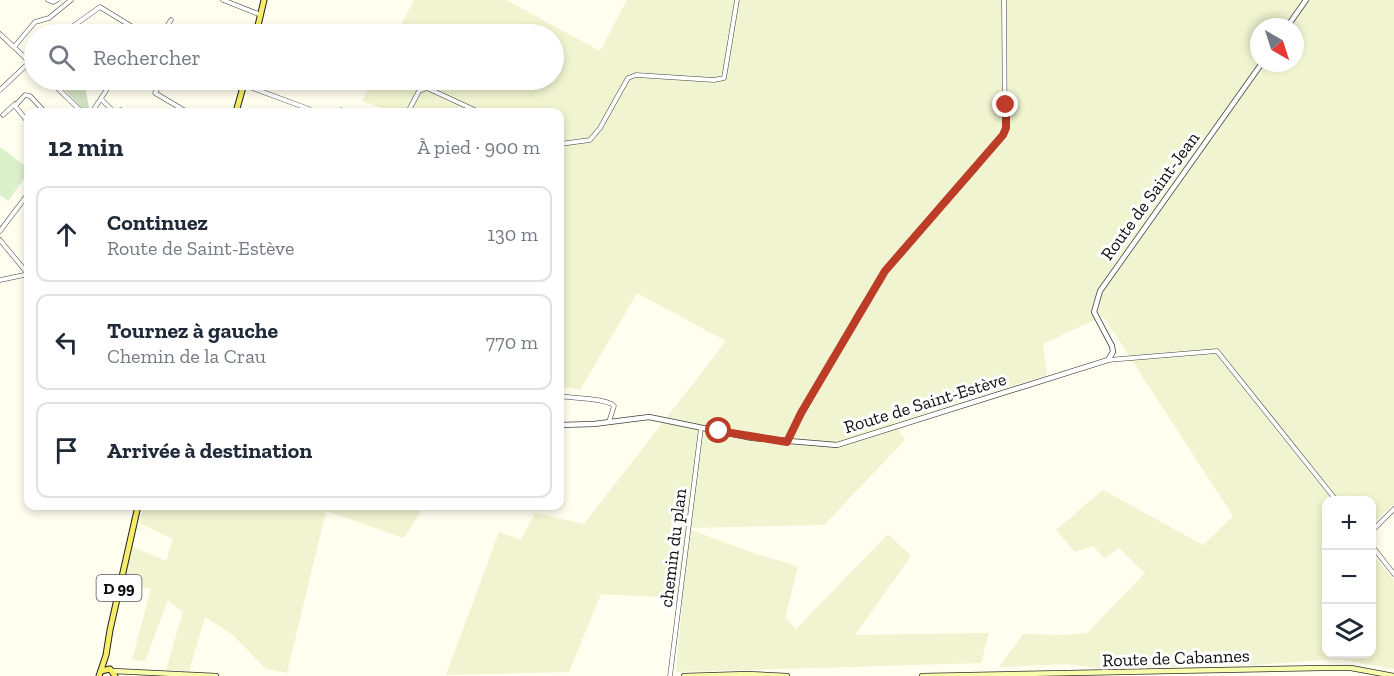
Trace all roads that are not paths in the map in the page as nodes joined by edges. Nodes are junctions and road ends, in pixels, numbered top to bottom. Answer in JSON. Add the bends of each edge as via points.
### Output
{"nodes":[{"id":1,"x":48,"y":0,"type":"edge"},
{"id":2,"x":58,"y":0,"type":"edge"},
{"id":3,"x":71,"y":0,"type":"edge"},
{"id":4,"x":223,"y":0,"type":"edge"},
{"id":5,"x":264,"y":0,"type":"edge"},
{"id":6,"x":737,"y":0,"type":"edge"},
{"id":7,"x":1004,"y":0,"type":"edge"},
{"id":8,"x":1306,"y":0,"type":"edge"},
{"id":9,"x":63,"y":7,"type":"junction"},
{"id":10,"x":261,"y":15,"type":"junction"},
{"id":11,"x":1293,"y":18,"type":"edge"},
{"id":12,"x":171,"y":20,"type":"dead end"},
{"id":13,"x":33,"y":24,"type":"edge"},
{"id":14,"x":76,"y":24,"type":"edge"},
{"id":15,"x":127,"y":24,"type":"edge"},
{"id":16,"x":168,"y":24,"type":"edge"},
{"id":17,"x":259,"y":24,"type":"edge"},
{"id":18,"x":0,"y":34,"type":"edge"},
{"id":19,"x":24,"y":35,"type":"edge"},
{"id":20,"x":14,"y":47,"type":"junction"},
{"id":21,"x":24,"y":56,"type":"edge"},
{"id":22,"x":24,"y":68,"type":"edge"},
{"id":23,"x":1256,"y":72,"type":"edge"},
{"id":24,"x":0,"y":90,"type":"edge"},
{"id":25,"x":59,"y":90,"type":"edge"},
{"id":26,"x":107,"y":90,"type":"edge"},
{"id":27,"x":156,"y":90,"type":"edge"},
{"id":28,"x":242,"y":90,"type":"edge"},
{"id":29,"x":263,"y":90,"type":"edge"},
{"id":30,"x":422,"y":90,"type":"edge"},
{"id":31,"x":434,"y":90,"type":"edge"},
{"id":32,"x":101,"y":99,"type":"junction"},
{"id":33,"x":15,"y":104,"type":"junction"},
{"id":34,"x":41,"y":108,"type":"edge"},
{"id":35,"x":78,"y":108,"type":"edge"},
{"id":36,"x":95,"y":108,"type":"edge"},
{"id":37,"x":110,"y":108,"type":"edge"},
{"id":38,"x":180,"y":108,"type":"edge"},
{"id":39,"x":237,"y":108,"type":"edge"},
{"id":40,"x":307,"y":108,"type":"edge"},
{"id":41,"x":410,"y":108,"type":"edge"},
{"id":42,"x":471,"y":108,"type":"edge"},
{"id":43,"x":3,"y":115,"type":"dead end"},
{"id":44,"x":24,"y":117,"type":"edge"},
{"id":45,"x":564,"y":143,"type":"edge"},
{"id":46,"x":24,"y":199,"type":"edge"},
{"id":47,"x":0,"y":231,"type":"edge"},
{"id":48,"x":0,"y":240,"type":"edge"},
{"id":49,"x":24,"y":268,"type":"edge"},
{"id":50,"x":24,"y":275,"type":"edge"},
{"id":51,"x":0,"y":280,"type":"edge"},
{"id":52,"x":1108,"y":360,"type":"junction"},
{"id":53,"x":564,"y":397,"type":"edge"},
{"id":54,"x":609,"y":422,"type":"junction"},
{"id":55,"x":564,"y":425,"type":"edge"},
{"id":56,"x":701,"y":427,"type":"junction"},
{"id":57,"x":787,"y":442,"type":"junction"},
{"id":58,"x":1332,"y":496,"type":"edge"},
{"id":59,"x":1394,"y":509,"type":"edge"},
{"id":60,"x":137,"y":510,"type":"edge"},
{"id":61,"x":1376,"y":526,"type":"edge"},
{"id":62,"x":1374,"y":550,"type":"edge"},
{"id":63,"x":1394,"y":574,"type":"edge"},
{"id":64,"x":106,"y":655,"type":"junction"},
{"id":65,"x":112,"y":672,"type":"edge"},
{"id":66,"x":132,"y":672,"type":"junction"},
{"id":67,"x":100,"y":674,"type":"edge"},
{"id":68,"x":192,"y":675,"type":"edge"},
{"id":69,"x":670,"y":675,"type":"edge"},
{"id":70,"x":121,"y":676,"type":"edge"},
{"id":71,"x":216,"y":676,"type":"edge"},
{"id":72,"x":684,"y":676,"type":"edge"},
{"id":73,"x":787,"y":676,"type":"edge"},
{"id":74,"x":922,"y":676,"type":"edge"},
{"id":75,"x":1394,"y":676,"type":"edge"}],
"edges":[{"from":1,"to":2,"type":"street"},
{"from":2,"to":9,"type":"street"},
{"from":3,"to":9,"type":"street"},
{"from":4,"to":10,"type":"street"},
{"from":5,"to":10,"type":"main road"},
{"from":6,"to":45,"type":"street","via":[[724,78],[628,78],[590,140]]},
{"from":7,"to":57,"type":"street","via":[[1003,135],[885,271]]},
{"from":8,"to":11,"type":"street"},
{"from":9,"to":13,"type":"street"},
{"from":10,"to":17,"type":"main road"},
{"from":12,"to":16,"type":"street"},
{"from":14,"to":15,"type":"street","via":[[100,7]]},
{"from":18,"to":20,"type":"street"},
{"from":19,"to":20,"type":"street"},
{"from":20,"to":21,"type":"street"},
{"from":22,"to":24,"type":"street"},
{"from":23,"to":52,"type":"street","name":"Route de Saint-Jean","via":[[1100,291],[1094,312],[1113,351]]},
{"from":25,"to":35,"type":"street"},
{"from":26,"to":32,"type":"street"},
{"from":27,"to":38,"type":"street","via":[[154,93]]},
{"from":28,"to":39,"type":"main road"},
{"from":29,"to":40,"type":"street"},
{"from":30,"to":41,"type":"street"},
{"from":31,"to":42,"type":"street"},
{"from":32,"to":36,"type":"street"},
{"from":32,"to":37,"type":"street"},
{"from":33,"to":34,"type":"street","via":[[28,95]]},
{"from":33,"to":43,"type":"street"},
{"from":33,"to":44,"type":"street"},
{"from":46,"to":47,"type":"street"},
{"from":48,"to":49,"type":"street"},
{"from":50,"to":51,"type":"street"},
{"from":52,"to":57,"type":"street","name":"Route de Saint-Estève","via":[[850,442],[828,446]]},
{"from":52,"to":58,"type":"street","via":[[1217,351]]},
{"from":53,"to":54,"type":"street","via":[[612,404]]},
{"from":54,"to":55,"type":"street","name":"Route de Saint-Estève"},
{"from":54,"to":56,"type":"street","name":"Route de Saint-Estève","via":[[649,417]]},
{"from":56,"to":57,"type":"street","name":"Route de Saint-Estève"},
{"from":56,"to":69,"type":"street","name":"chemin du plan"},
{"from":59,"to":61,"type":"street"},
{"from":60,"to":64,"type":"main road","number":"D 99"},
{"from":62,"to":63,"type":"street"},
{"from":64,"to":65,"type":"main road","number":"D 99"},
{"from":64,"to":67,"type":"main road","number":"D 99"},
{"from":65,"to":66,"type":"main road"},
{"from":65,"to":67,"type":"main road"},
{"from":66,"to":68,"type":"main road"},
{"from":66,"to":70,"type":"main road"},
{"from":68,"to":71,"type":"main road"},
{"from":72,"to":73,"type":"main road"},
{"from":74,"to":75,"type":"main road","name":"Route de Cabannes","via":[[1322,668],[1351,668]]}]}
